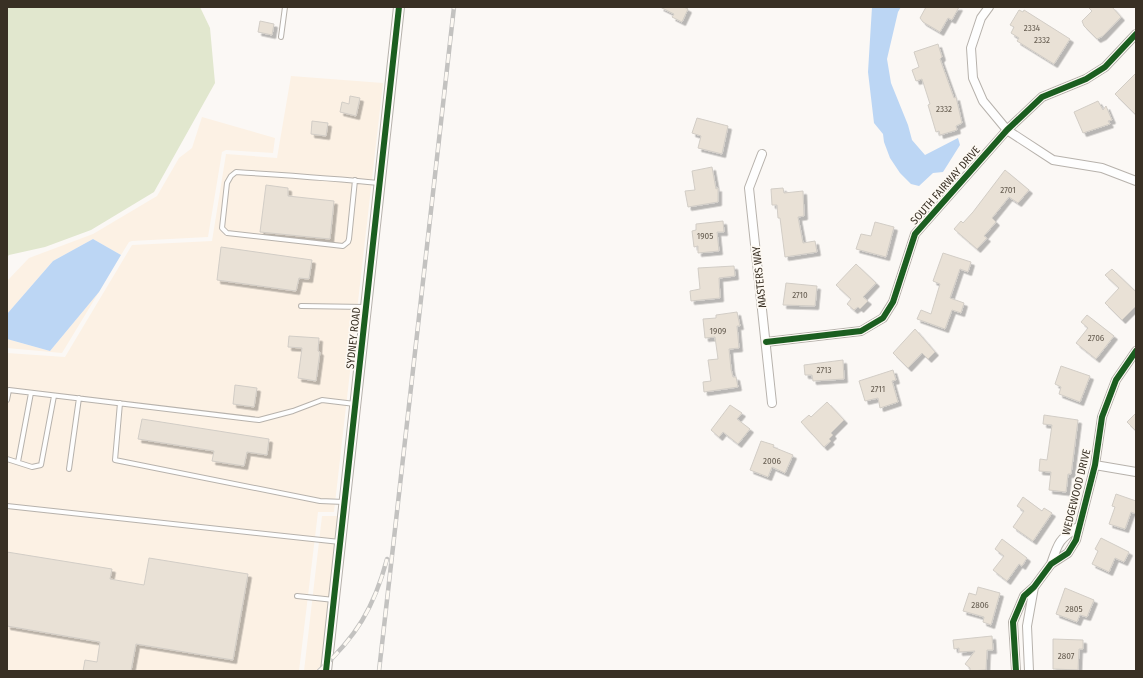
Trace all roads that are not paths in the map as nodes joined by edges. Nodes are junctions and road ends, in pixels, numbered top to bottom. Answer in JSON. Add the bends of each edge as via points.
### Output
{"nodes":[{"id":1,"x":285,"y":7,"type":"edge"},
{"id":2,"x":399,"y":7,"type":"edge"},
{"id":3,"x":990,"y":7,"type":"edge"},
{"id":4,"x":1136,"y":34,"type":"edge"},
{"id":5,"x":280,"y":37,"type":"dead end"},
{"id":6,"x":1007,"y":130,"type":"junction"},
{"id":7,"x":762,"y":154,"type":"dead end"},
{"id":8,"x":355,"y":180,"type":"junction"},
{"id":9,"x":1136,"y":181,"type":"edge"},
{"id":10,"x":380,"y":182,"type":"junction"},
{"id":11,"x":301,"y":306,"type":"dead end"},
{"id":12,"x":366,"y":307,"type":"junction"},
{"id":13,"x":766,"y":342,"type":"junction"},
{"id":14,"x":1136,"y":351,"type":"edge"},
{"id":15,"x":31,"y":393,"type":"junction"},
{"id":16,"x":54,"y":396,"type":"junction"},
{"id":17,"x":79,"y":398,"type":"junction"},
{"id":18,"x":7,"y":400,"type":"edge"},
{"id":19,"x":120,"y":403,"type":"junction"},
{"id":20,"x":772,"y":403,"type":"dead end"},
{"id":21,"x":356,"y":404,"type":"junction"},
{"id":22,"x":7,"y":459,"type":"edge"},
{"id":23,"x":18,"y":462,"type":"junction"},
{"id":24,"x":1095,"y":465,"type":"junction"},
{"id":25,"x":69,"y":469,"type":"dead end"},
{"id":26,"x":1136,"y":472,"type":"edge"},
{"id":27,"x":345,"y":502,"type":"junction"},
{"id":28,"x":7,"y":506,"type":"edge"},
{"id":29,"x":1078,"y":527,"type":"junction"},
{"id":30,"x":340,"y":542,"type":"junction"},
{"id":31,"x":1051,"y":564,"type":"junction"},
{"id":32,"x":1034,"y":587,"type":"junction"},
{"id":33,"x":297,"y":596,"type":"dead end"},
{"id":34,"x":334,"y":600,"type":"junction"},
{"id":35,"x":326,"y":671,"type":"edge"},
{"id":36,"x":1016,"y":671,"type":"edge"},
{"id":37,"x":1029,"y":671,"type":"edge"}],
"edges":[{"from":1,"to":5,"type":"lane"},
{"from":2,"to":10,"type":"street","name":"SYDNEY ROAD"},
{"from":3,"to":6,"type":"street","via":[[981,18],[971,48],[973,78],[983,101]]},
{"from":4,"to":6,"type":"street","name":"SOUTH FAIRWAY DRIVE","via":[[1105,67],[1086,79],[1042,97]]},
{"from":6,"to":9,"type":"street","via":[[1053,160],[1102,168]]},
{"from":6,"to":13,"type":"street","name":"SOUTH FAIRWAY DRIVE","via":[[915,234],[893,302],[883,318],[861,331]]},
{"from":7,"to":13,"type":"street","name":"MASTERS WAY","via":[[749,188]]},
{"from":8,"to":8,"type":"lane","via":[[236,172],[227,183],[222,228],[227,233],[342,246],[349,239]]},
{"from":8,"to":10,"type":"lane"},
{"from":10,"to":12,"type":"street","name":"SYDNEY ROAD"},
{"from":11,"to":12,"type":"lane"},
{"from":12,"to":21,"type":"street","name":"SYDNEY ROAD"},
{"from":13,"to":20,"type":"street","name":"MASTERS WAY"},
{"from":14,"to":24,"type":"street","name":"WEDGEWOOD DRIVE","via":[[1116,380],[1102,417]]},
{"from":15,"to":16,"type":"lane"},
{"from":15,"to":18,"type":"lane","via":[[9,390]]},
{"from":15,"to":23,"type":"lane"},
{"from":16,"to":17,"type":"lane"},
{"from":16,"to":23,"type":"lane","via":[[41,465],[32,467]]},
{"from":17,"to":19,"type":"lane"},
{"from":17,"to":25,"type":"lane"},
{"from":19,"to":21,"type":"lane","via":[[259,420],[322,400]]},
{"from":19,"to":27,"type":"lane","via":[[115,460],[320,500]]},
{"from":21,"to":27,"type":"street","name":"SYDNEY ROAD"},
{"from":22,"to":23,"type":"lane"},
{"from":24,"to":26,"type":"street"},
{"from":24,"to":29,"type":"street","name":"WEDGEWOOD DRIVE"},
{"from":27,"to":30,"type":"street","name":"SYDNEY ROAD"},
{"from":28,"to":30,"type":"lane"},
{"from":29,"to":31,"type":"street","name":"WEDGEWOOD DRIVE","via":[[1058,543]]},
{"from":29,"to":31,"type":"street","name":"WEDGEWOOD DRIVE","via":[[1076,540],[1068,553]]},
{"from":30,"to":34,"type":"street","name":"SYDNEY ROAD"},
{"from":31,"to":32,"type":"street","name":"WEDGEWOOD DRIVE"},
{"from":32,"to":36,"type":"street","name":"WEDGEWOOD DRIVE","via":[[1024,596],[1013,622]]},
{"from":32,"to":37,"type":"street","name":"WEDGEWOOD DRIVE","via":[[1027,626]]},
{"from":33,"to":34,"type":"lane"},
{"from":34,"to":35,"type":"street","name":"SYDNEY ROAD"}]}
